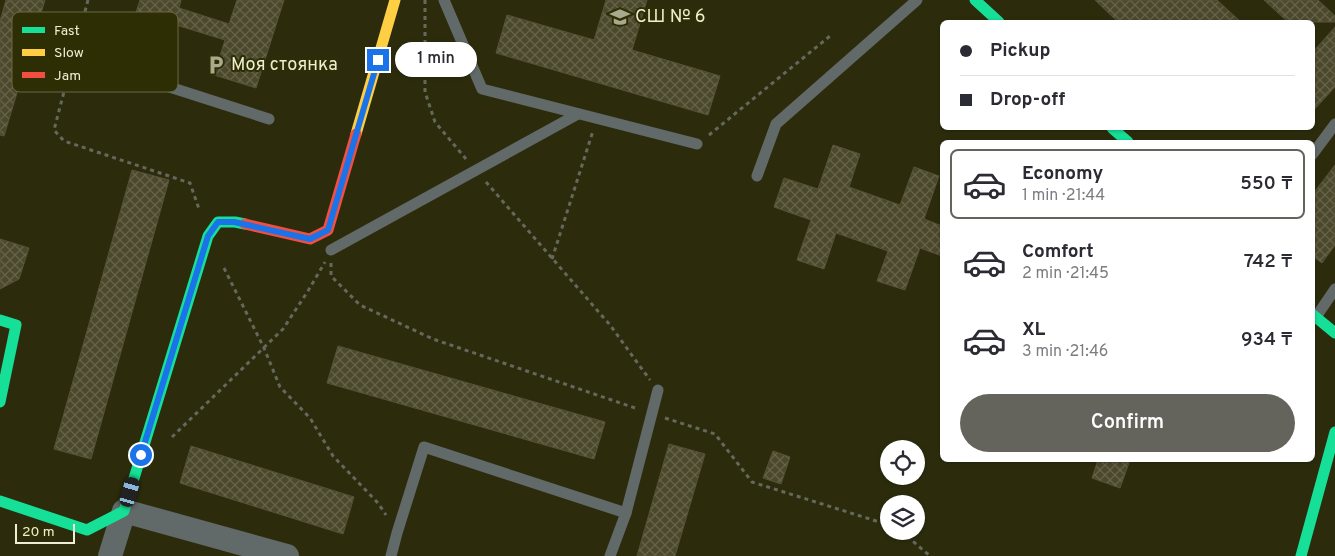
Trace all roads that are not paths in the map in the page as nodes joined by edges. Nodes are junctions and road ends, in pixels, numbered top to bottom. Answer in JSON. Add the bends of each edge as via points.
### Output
{"nodes":[{"id":1,"x":395,"y":0,"type":"edge"},
{"id":2,"x":444,"y":0,"type":"edge"},
{"id":3,"x":918,"y":0,"type":"edge"},
{"id":4,"x":975,"y":0,"type":"edge"},
{"id":5,"x":997,"y":20,"type":"edge"},
{"id":6,"x":178,"y":89,"type":"edge"},
{"id":7,"x":578,"y":114,"type":"junction"},
{"id":8,"x":269,"y":119,"type":"dead end"},
{"id":9,"x":1335,"y":124,"type":"edge"},
{"id":10,"x":1114,"y":130,"type":"edge"},
{"id":11,"x":1126,"y":140,"type":"edge"},
{"id":12,"x":697,"y":144,"type":"road end"},
{"id":13,"x":1315,"y":151,"type":"edge"},
{"id":14,"x":757,"y":176,"type":"dead end"},
{"id":15,"x":331,"y":250,"type":"road end"},
{"id":16,"x":1335,"y":289,"type":"edge"},
{"id":17,"x":1315,"y":315,"type":"edge"},
{"id":18,"x":1315,"y":317,"type":"edge"},
{"id":19,"x":0,"y":320,"type":"edge"},
{"id":20,"x":1335,"y":333,"type":"edge"},
{"id":21,"x":658,"y":390,"type":"road end"},
{"id":22,"x":0,"y":402,"type":"edge"},
{"id":23,"x":1335,"y":432,"type":"edge"},
{"id":24,"x":0,"y":501,"type":"edge"},
{"id":25,"x":124,"y":511,"type":"junction"},
{"id":26,"x":626,"y":513,"type":"junction"},
{"id":27,"x":110,"y":556,"type":"edge"},
{"id":28,"x":287,"y":556,"type":"edge"},
{"id":29,"x":391,"y":556,"type":"edge"},
{"id":30,"x":610,"y":556,"type":"edge"},
{"id":31,"x":1301,"y":556,"type":"edge"}],
"edges":[{"from":1,"to":25,"type":"street","via":[[328,230],[310,239],[234,222],[218,222],[208,236]]},
{"from":2,"to":7,"type":"lane","via":[[482,89]]},
{"from":3,"to":14,"type":"lane","via":[[776,124]]},
{"from":4,"to":5,"type":"street"},
{"from":6,"to":8,"type":"lane"},
{"from":7,"to":12,"type":"lane"},
{"from":7,"to":15,"type":"lane"},
{"from":9,"to":13,"type":"lane"},
{"from":10,"to":11,"type":"street"},
{"from":16,"to":17,"type":"lane"},
{"from":18,"to":20,"type":"street"},
{"from":19,"to":22,"type":"street","via":[[16,326]]},
{"from":21,"to":26,"type":"lane"},
{"from":23,"to":31,"type":"street"},
{"from":24,"to":25,"type":"street","via":[[86,530]]},
{"from":25,"to":27,"type":"street"},
{"from":25,"to":28,"type":"street"},
{"from":26,"to":29,"type":"lane","via":[[424,447]]},
{"from":26,"to":30,"type":"lane"}]}
